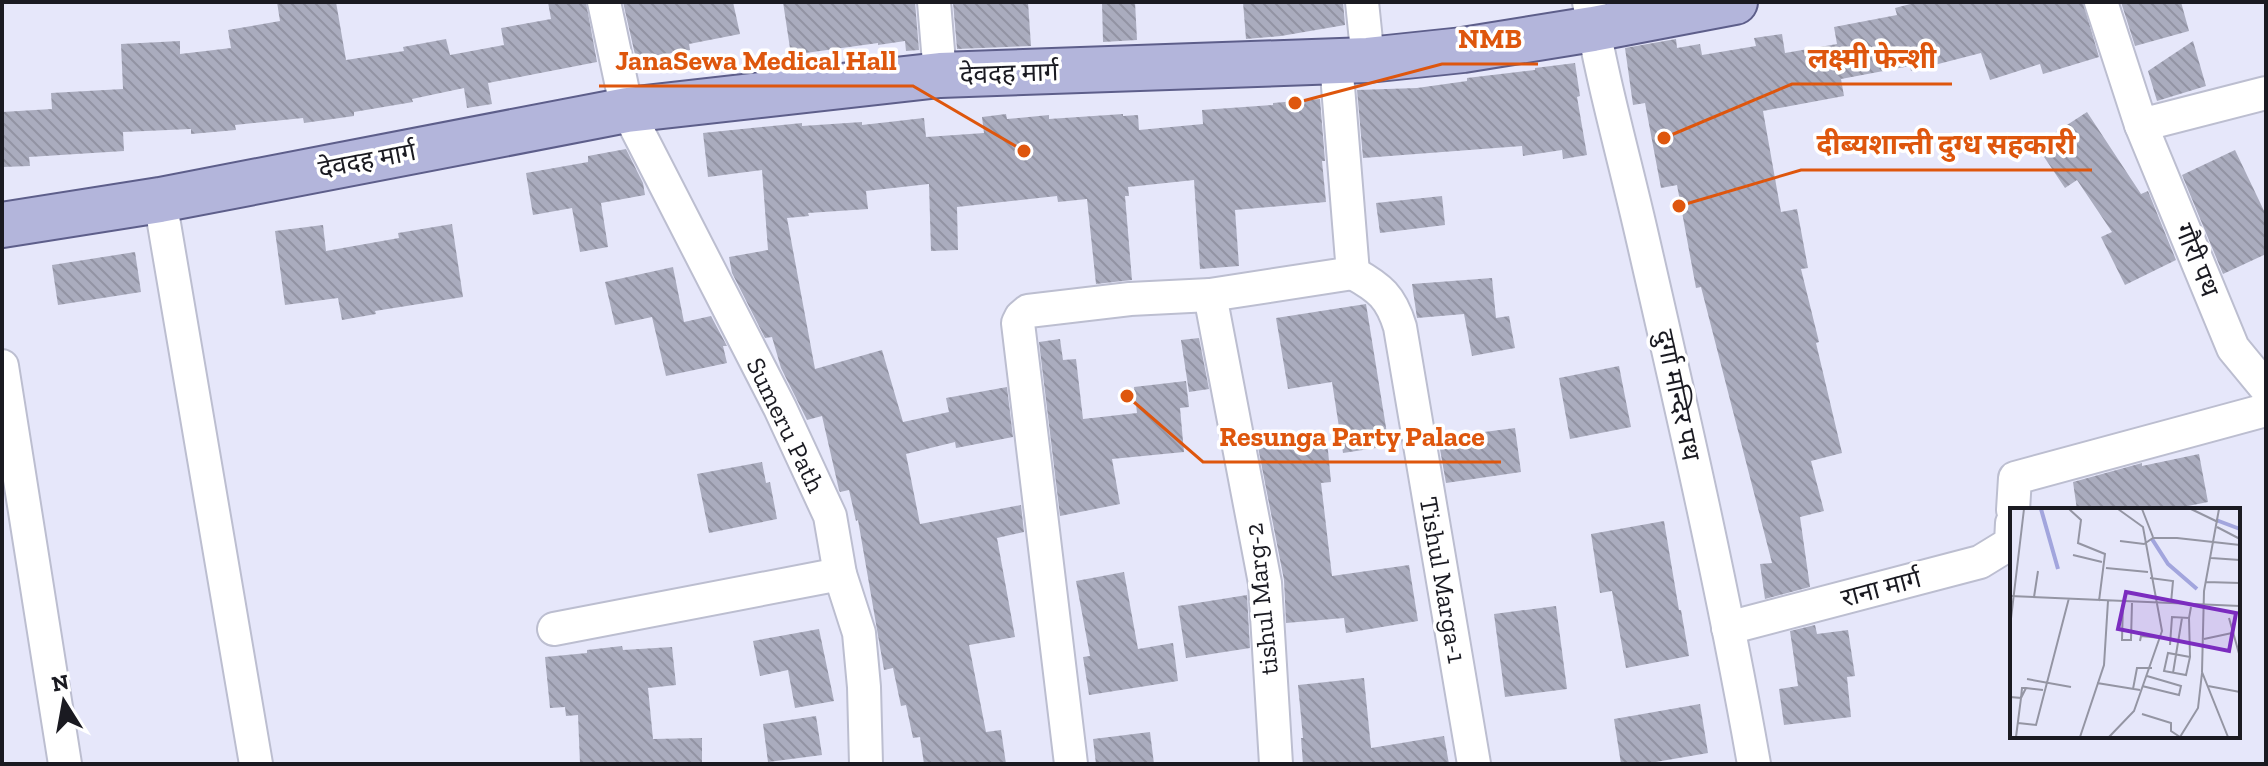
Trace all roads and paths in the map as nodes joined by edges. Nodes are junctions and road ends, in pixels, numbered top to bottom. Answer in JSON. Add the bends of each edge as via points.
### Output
{"nodes":[{"id":1,"x":604,"y":2,"type":"edge"},
{"id":2,"x":934,"y":2,"type":"edge"},
{"id":3,"x":1362,"y":2,"type":"edge"},
{"id":4,"x":1735,"y":2,"type":"edge"},
{"id":5,"x":2101,"y":2,"type":"edge"},
{"id":6,"x":1591,"y":15,"type":"edge"},
{"id":7,"x":1354,"y":60,"type":"junction"},
{"id":8,"x":940,"y":75,"type":"junction"},
{"id":9,"x":2266,"y":93,"type":"edge"},
{"id":10,"x":627,"y":110,"type":"junction"},
{"id":11,"x":2141,"y":125,"type":"junction"},
{"id":12,"x":160,"y":200,"type":"junction"},
{"id":13,"x":2,"y":225,"type":"edge"},
{"id":14,"x":1353,"y":273,"type":"junction"},
{"id":15,"x":1210,"y":295,"type":"junction"},
{"id":16,"x":2,"y":366,"type":"edge"},
{"id":17,"x":2266,"y":388,"type":"edge"},
{"id":18,"x":2266,"y":410,"type":"edge"},
{"id":19,"x":2013,"y":508,"type":"edge"},
{"id":20,"x":2010,"y":544,"type":"edge"},
{"id":21,"x":840,"y":574,"type":"junction"},
{"id":22,"x":1728,"y":628,"type":"junction"},
{"id":23,"x":554,"y":629,"type":"dead end"},
{"id":24,"x":65,"y":764,"type":"edge"},
{"id":25,"x":256,"y":764,"type":"edge"},
{"id":26,"x":866,"y":764,"type":"edge"},
{"id":27,"x":1071,"y":764,"type":"edge"},
{"id":28,"x":1276,"y":764,"type":"edge"},
{"id":29,"x":1474,"y":764,"type":"edge"},
{"id":30,"x":1754,"y":764,"type":"edge"}],
"edges":[{"from":1,"to":10,"type":"street","name":"Sumeru Path"},
{"from":2,"to":8,"type":"street"},
{"from":3,"to":7,"type":"street"},
{"from":4,"to":6,"type":"main road","name":"देवदह मार्ग"},
{"from":5,"to":11,"type":"street","name":"गौरी पथ"},
{"from":6,"to":7,"type":"main road","name":"देवदह मार्ग","via":[[1463,50]]},
{"from":6,"to":22,"type":"street","name":"दुर्गा मन्दिर पथ"},
{"from":7,"to":8,"type":"main road","name":"देवदह मार्ग"},
{"from":7,"to":14,"type":"street","via":[[1337,74]]},
{"from":8,"to":10,"type":"main road","name":"देवदह मार्ग"},
{"from":9,"to":11,"type":"street"},
{"from":10,"to":12,"type":"main road","name":"देवदह मार्ग"},
{"from":10,"to":21,"type":"street","name":"Sumeru Path","via":[[787,422],[830,516]]},
{"from":11,"to":17,"type":"street","name":"गौरी पथ","via":[[2233,348]]},
{"from":12,"to":13,"type":"main road","name":"देवदह मार्ग"},
{"from":12,"to":25,"type":"street"},
{"from":14,"to":15,"type":"street"},
{"from":14,"to":29,"type":"street","name":"Tishul Marga-1","via":[[1384,295],[1400,327]]},
{"from":15,"to":27,"type":"street","via":[[1028,311],[1018,323]]},
{"from":15,"to":28,"type":"street","name":"tishul Marg-2","via":[[1265,583]]},
{"from":16,"to":24,"type":"street"},
{"from":18,"to":19,"type":"street","via":[[2015,478]]},
{"from":20,"to":22,"type":"street","name":"राना मार्ग","via":[[1980,562]]},
{"from":21,"to":23,"type":"street"},
{"from":21,"to":26,"type":"street","name":"Sumeru Path","via":[[859,633]]},
{"from":22,"to":30,"type":"street","name":"दुर्गा मन्दिर पथ"}]}
